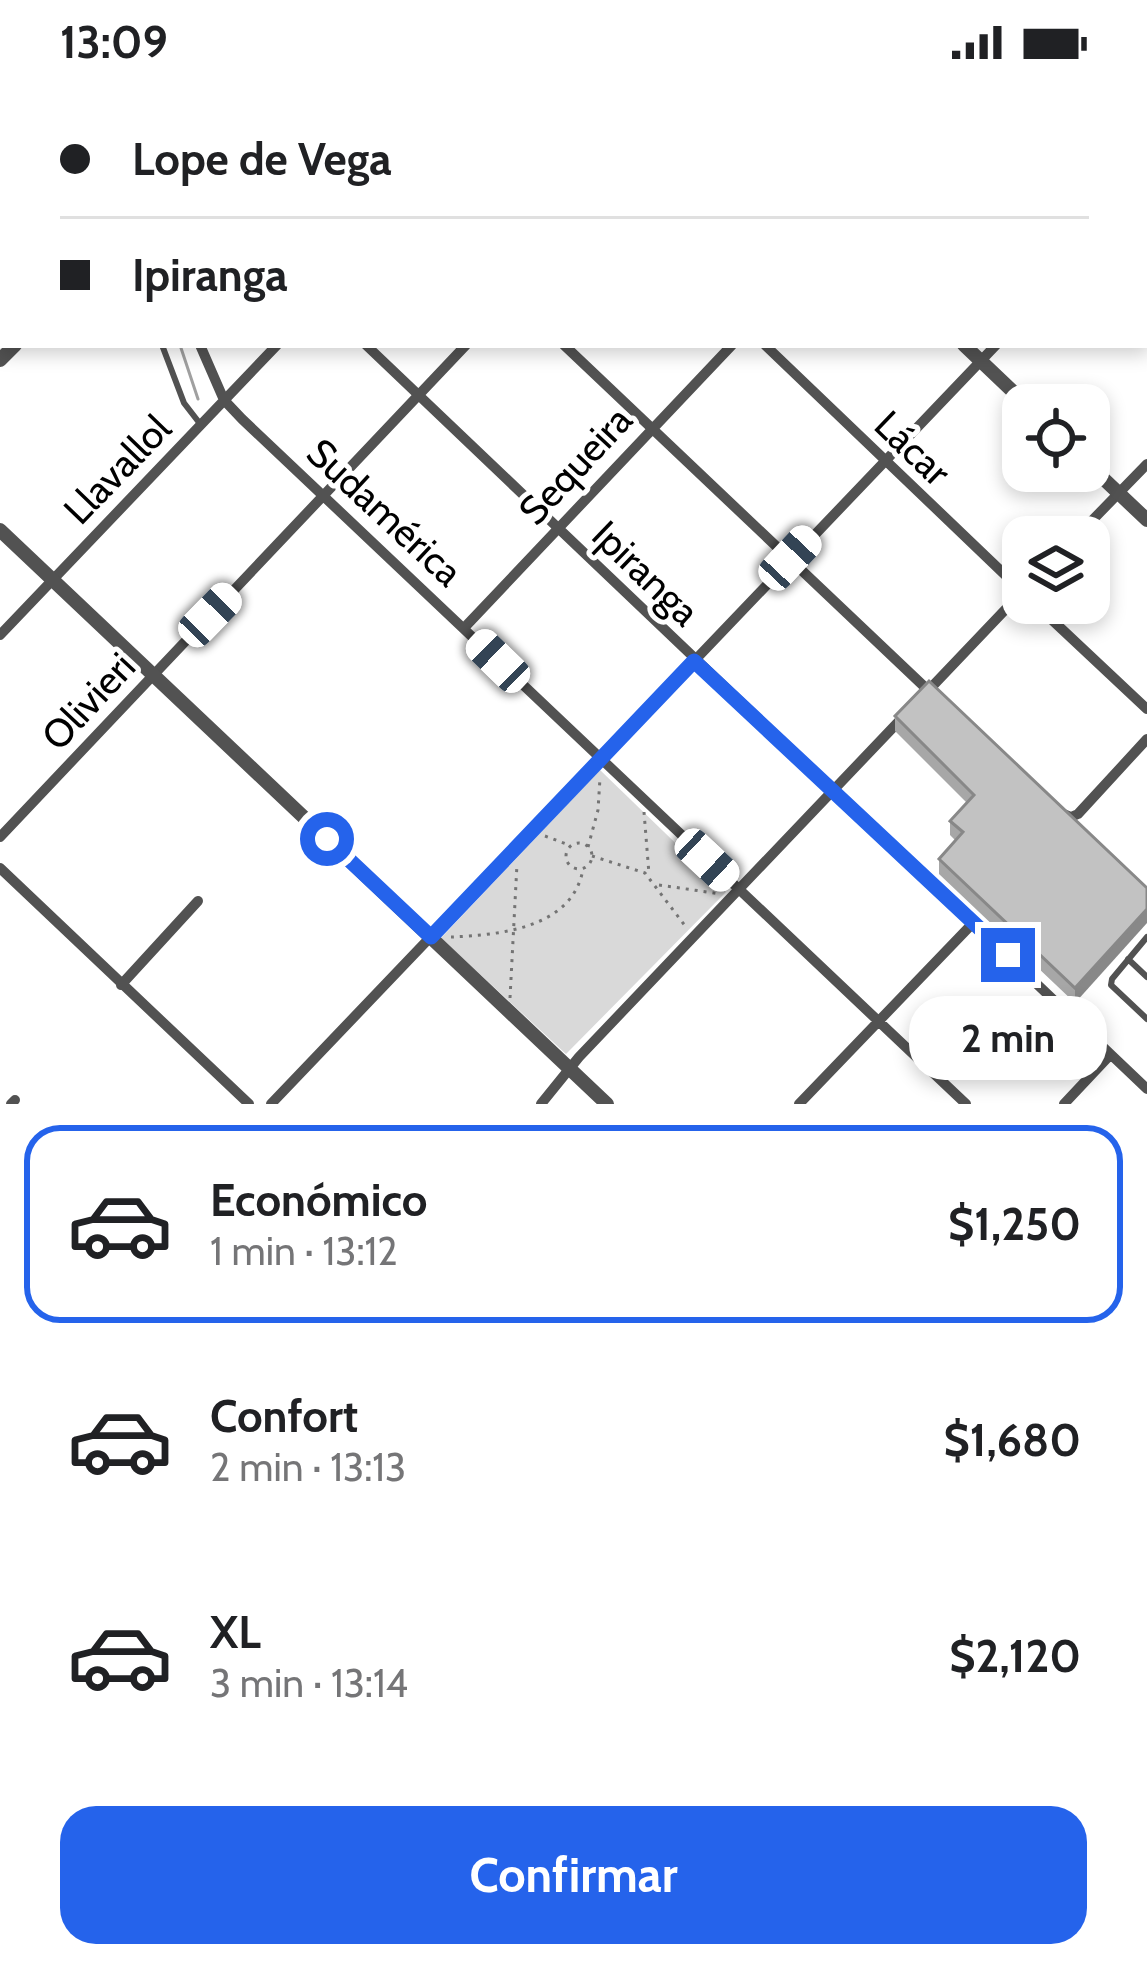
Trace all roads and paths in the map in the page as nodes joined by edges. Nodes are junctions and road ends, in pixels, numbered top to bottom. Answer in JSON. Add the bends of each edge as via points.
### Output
{"nodes":[{"id":1,"x":163,"y":348,"type":"edge"},
{"id":2,"x":201,"y":348,"type":"edge"},
{"id":3,"x":274,"y":348,"type":"edge"},
{"id":4,"x":369,"y":348,"type":"edge"},
{"id":5,"x":463,"y":348,"type":"edge"},
{"id":6,"x":567,"y":348,"type":"edge"},
{"id":7,"x":729,"y":348,"type":"edge"},
{"id":8,"x":768,"y":348,"type":"edge"},
{"id":9,"x":967,"y":348,"type":"edge"},
{"id":10,"x":993,"y":348,"type":"edge"},
{"id":11,"x":981,"y":361,"type":"junction"},
{"id":12,"x":1005,"y":384,"type":"edge"},
{"id":13,"x":419,"y":395,"type":"junction"},
{"id":14,"x":224,"y":400,"type":"junction"},
{"id":15,"x":201,"y":424,"type":"junction"},
{"id":16,"x":652,"y":428,"type":"junction"},
{"id":17,"x":882,"y":461,"type":"junction"},
{"id":18,"x":1147,"y":464,"type":"edge"},
{"id":19,"x":1110,"y":485,"type":"edge"},
{"id":20,"x":1119,"y":494,"type":"junction"},
{"id":21,"x":325,"y":495,"type":"junction"},
{"id":22,"x":1097,"y":516,"type":"edge"},
{"id":23,"x":1147,"y":520,"type":"edge"},
{"id":24,"x":556,"y":528,"type":"junction"},
{"id":25,"x":0,"y":530,"type":"edge"},
{"id":26,"x":790,"y":558,"type":"junction"},
{"id":27,"x":1002,"y":572,"type":"edge"},
{"id":28,"x":52,"y":580,"type":"junction"},
{"id":29,"x":1002,"y":614,"type":"edge"},
{"id":30,"x":1056,"y":624,"type":"edge"},
{"id":31,"x":464,"y":628,"type":"junction"},
{"id":32,"x":0,"y":635,"type":"edge"},
{"id":33,"x":694,"y":661,"type":"junction"},
{"id":34,"x":153,"y":675,"type":"junction"},
{"id":35,"x":928,"y":690,"type":"junction"},
{"id":36,"x":945,"y":706,"type":"edge"},
{"id":37,"x":1147,"y":710,"type":"edge"},
{"id":38,"x":1147,"y":739,"type":"edge"},
{"id":39,"x":601,"y":758,"type":"junction"},
{"id":40,"x":832,"y":789,"type":"junction"},
{"id":41,"x":1046,"y":799,"type":"edge"},
{"id":42,"x":645,"y":800,"type":"junction"},
{"id":43,"x":532,"y":831,"type":"junction"},
{"id":44,"x":0,"y":837,"type":"edge"},
{"id":45,"x":571,"y":846,"type":"junction"},
{"id":46,"x":588,"y":847,"type":"junction"},
{"id":47,"x":510,"y":854,"type":"junction"},
{"id":48,"x":592,"y":856,"type":"junction"},
{"id":49,"x":0,"y":868,"type":"edge"},
{"id":50,"x":583,"y":869,"type":"junction"},
{"id":51,"x":649,"y":876,"type":"junction"},
{"id":52,"x":658,"y":884,"type":"junction"},
{"id":53,"x":735,"y":893,"type":"junction"},
{"id":54,"x":198,"y":901,"type":"dead end"},
{"id":55,"x":974,"y":922,"type":"junction"},
{"id":56,"x":513,"y":930,"type":"junction"},
{"id":57,"x":431,"y":937,"type":"junction"},
{"id":58,"x":1147,"y":937,"type":"edge"},
{"id":59,"x":692,"y":938,"type":"junction"},
{"id":60,"x":1128,"y":958,"type":"junction"},
{"id":61,"x":1147,"y":977,"type":"edge"},
{"id":62,"x":121,"y":985,"type":"junction"},
{"id":63,"x":510,"y":1012,"type":"junction"},
{"id":64,"x":1147,"y":1019,"type":"edge"},
{"id":65,"x":879,"y":1020,"type":"junction"},
{"id":66,"x":1110,"y":1055,"type":"junction"},
{"id":67,"x":571,"y":1069,"type":"junction"},
{"id":68,"x":1147,"y":1090,"type":"edge"},
{"id":69,"x":249,"y":1104,"type":"edge"},
{"id":70,"x":272,"y":1104,"type":"edge"},
{"id":71,"x":541,"y":1104,"type":"edge"},
{"id":72,"x":607,"y":1104,"type":"edge"},
{"id":73,"x":799,"y":1104,"type":"edge"},
{"id":74,"x":966,"y":1104,"type":"edge"},
{"id":75,"x":1064,"y":1104,"type":"edge"}],
"edges":[{"from":1,"to":15,"type":"lane"},
{"from":2,"to":14,"type":"street","name":"Sudamérica"},
{"from":3,"to":14,"type":"street","name":"Llavallol"},
{"from":4,"to":13,"type":"street","name":"Ipiranga"},
{"from":5,"to":13,"type":"street","name":"Olivieri"},
{"from":6,"to":16,"type":"street"},
{"from":7,"to":16,"type":"street","name":"Sequeira"},
{"from":8,"to":17,"type":"street","name":"Lácar"},
{"from":9,"to":11,"type":"street"},
{"from":10,"to":11,"type":"street"},
{"from":11,"to":12,"type":"street"},
{"from":11,"to":17,"type":"street"},
{"from":13,"to":21,"type":"street","name":"Olivieri"},
{"from":13,"to":24,"type":"street","name":"Ipiranga"},
{"from":14,"to":15,"type":"street","name":"Llavallol"},
{"from":14,"to":21,"type":"street","name":"Sudamérica"},
{"from":15,"to":28,"type":"street","name":"Llavallol"},
{"from":16,"to":24,"type":"street","name":"Sequeira"},
{"from":16,"to":26,"type":"street"},
{"from":17,"to":26,"type":"street"},
{"from":17,"to":27,"type":"street","name":"Lácar"},
{"from":18,"to":20,"type":"street"},
{"from":19,"to":20,"type":"street"},
{"from":20,"to":22,"type":"street"},
{"from":20,"to":23,"type":"street"},
{"from":21,"to":31,"type":"street","name":"Sudamérica"},
{"from":21,"to":34,"type":"street","name":"Olivieri"},
{"from":24,"to":31,"type":"street","name":"Sequeira"},
{"from":24,"to":33,"type":"street","name":"Ipiranga"},
{"from":25,"to":28,"type":"street"},
{"from":26,"to":33,"type":"street"},
{"from":26,"to":35,"type":"street"},
{"from":28,"to":32,"type":"street","name":"Llavallol"},
{"from":28,"to":34,"type":"street"},
{"from":29,"to":35,"type":"street"},
{"from":30,"to":37,"type":"street"},
{"from":31,"to":39,"type":"street","name":"Sudamérica"},
{"from":33,"to":39,"type":"street"},
{"from":33,"to":40,"type":"street","name":"Ipiranga"},
{"from":34,"to":44,"type":"street","name":"Olivieri"},
{"from":34,"to":57,"type":"street"},
{"from":35,"to":36,"type":"street"},
{"from":35,"to":40,"type":"street"},
{"from":38,"to":41,"type":"street","via":[[1071,818]]},
{"from":39,"to":42,"type":"street","name":"Sudamérica"},
{"from":39,"to":43,"type":"street"},
{"from":39,"to":46,"type":"path"},
{"from":40,"to":53,"type":"street"},
{"from":40,"to":55,"type":"street","name":"Ipiranga"},
{"from":42,"to":51,"type":"path"},
{"from":42,"to":53,"type":"street","name":"Sudamérica"},
{"from":43,"to":45,"type":"path"},
{"from":43,"to":47,"type":"street"},
{"from":45,"to":46,"type":"path"},
{"from":45,"to":50,"type":"path","via":[[568,864]]},
{"from":46,"to":48,"type":"path"},
{"from":47,"to":56,"type":"path","via":[[519,874]]},
{"from":47,"to":57,"type":"street"},
{"from":48,"to":50,"type":"path"},
{"from":48,"to":51,"type":"path"},
{"from":49,"to":62,"type":"street"},
{"from":50,"to":56,"type":"path","via":[[558,912]]},
{"from":51,"to":52,"type":"path"},
{"from":52,"to":53,"type":"path"},
{"from":52,"to":59,"type":"path"},
{"from":53,"to":59,"type":"street"},
{"from":53,"to":65,"type":"street","name":"Sudamérica"},
{"from":54,"to":62,"type":"street"},
{"from":55,"to":65,"type":"street"},
{"from":55,"to":66,"type":"street","name":"Ipiranga"},
{"from":56,"to":57,"type":"path"},
{"from":56,"to":63,"type":"path"},
{"from":57,"to":63,"type":"street"},
{"from":57,"to":70,"type":"street"},
{"from":58,"to":60,"type":"lane"},
{"from":59,"to":67,"type":"street"},
{"from":60,"to":61,"type":"lane"},
{"from":60,"to":64,"type":"lane","via":[[1111,985]]},
{"from":62,"to":69,"type":"street"},
{"from":63,"to":67,"type":"street"},
{"from":65,"to":73,"type":"street"},
{"from":65,"to":74,"type":"street","name":"Sudamérica"},
{"from":66,"to":68,"type":"street","name":"Ipiranga"},
{"from":66,"to":75,"type":"street"},
{"from":67,"to":71,"type":"street"},
{"from":67,"to":72,"type":"street"}]}
